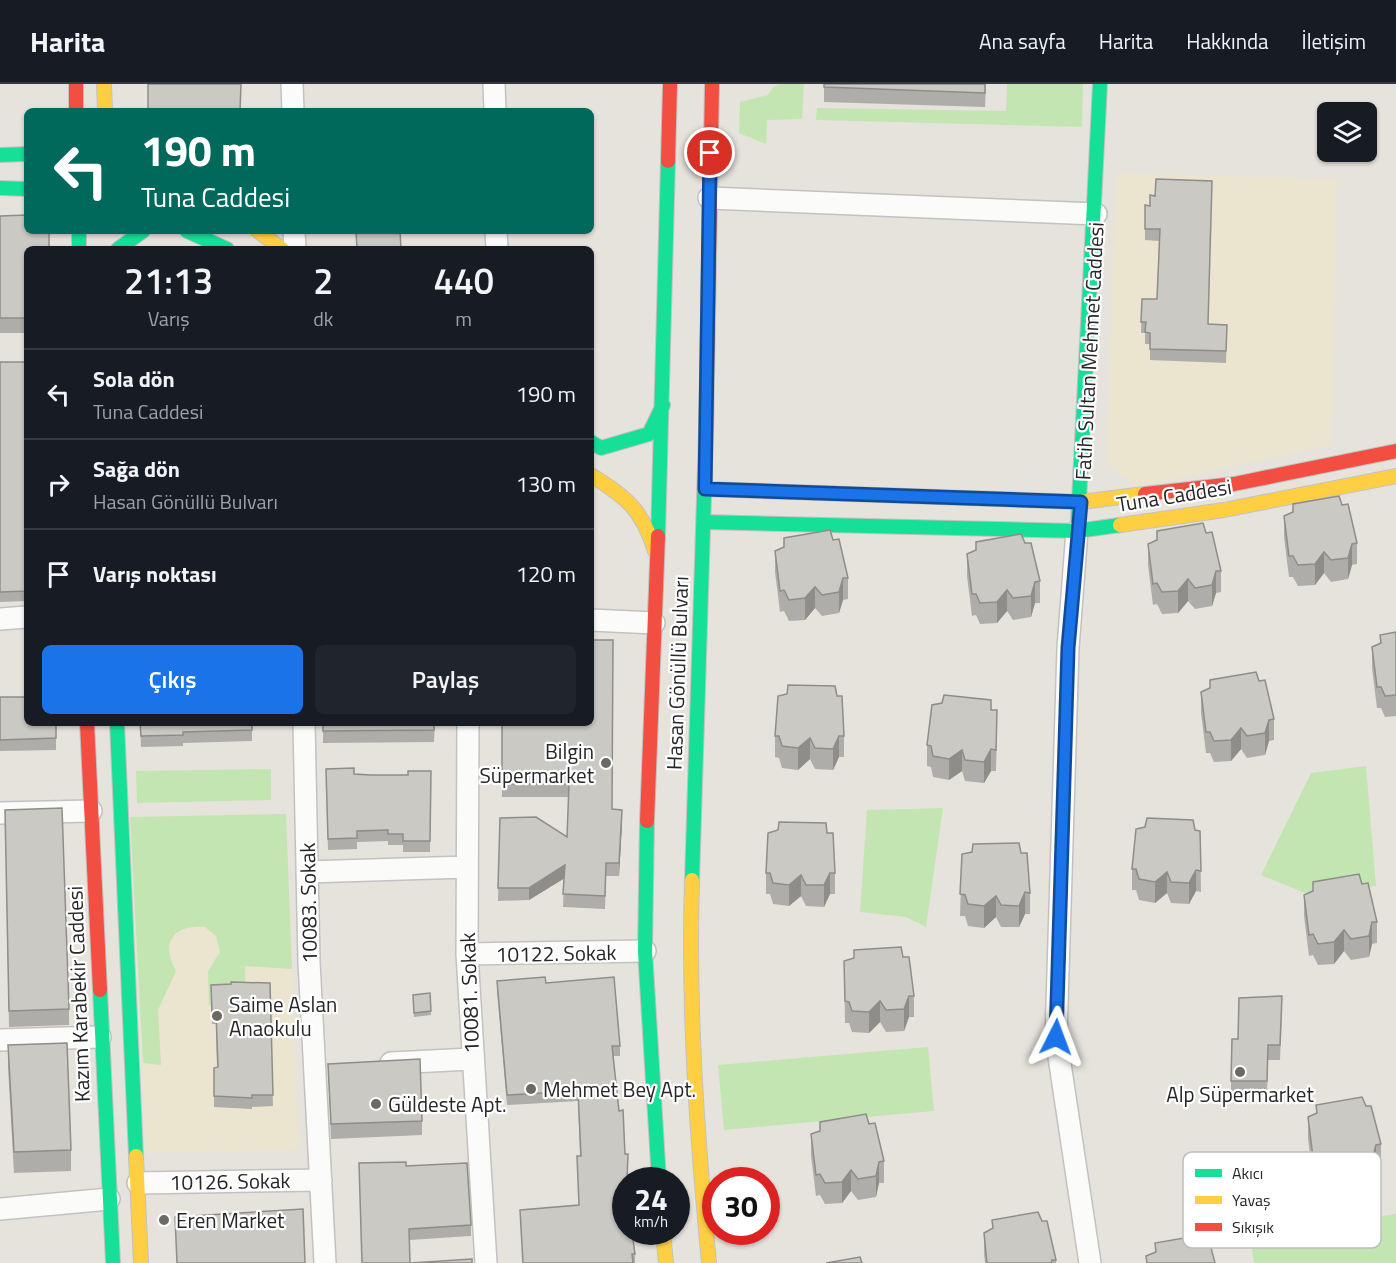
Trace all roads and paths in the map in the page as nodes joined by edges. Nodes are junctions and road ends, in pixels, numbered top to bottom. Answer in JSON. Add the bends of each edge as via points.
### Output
{"nodes":[{"id":1,"x":76,"y":84,"type":"edge"},
{"id":2,"x":104,"y":84,"type":"edge"},
{"id":3,"x":292,"y":84,"type":"edge"},
{"id":4,"x":494,"y":84,"type":"edge"},
{"id":5,"x":670,"y":84,"type":"edge"},
{"id":6,"x":712,"y":84,"type":"edge"},
{"id":7,"x":1100,"y":84,"type":"edge"},
{"id":8,"x":76,"y":108,"type":"edge"},
{"id":9,"x":105,"y":108,"type":"edge"},
{"id":10,"x":293,"y":108,"type":"edge"},
{"id":11,"x":495,"y":108,"type":"edge"},
{"id":12,"x":24,"y":154,"type":"edge"},
{"id":13,"x":0,"y":155,"type":"edge"},
{"id":14,"x":0,"y":188,"type":"edge"},
{"id":15,"x":24,"y":189,"type":"edge"},
{"id":16,"x":709,"y":198,"type":"junction"},
{"id":17,"x":1096,"y":214,"type":"junction"},
{"id":18,"x":139,"y":234,"type":"edge"},
{"id":19,"x":194,"y":234,"type":"edge"},
{"id":20,"x":262,"y":234,"type":"edge"},
{"id":21,"x":122,"y":246,"type":"edge"},
{"id":22,"x":220,"y":246,"type":"edge"},
{"id":23,"x":278,"y":246,"type":"edge"},
{"id":24,"x":663,"y":405,"type":"junction"},
{"id":25,"x":594,"y":444,"type":"edge"},
{"id":26,"x":1396,"y":451,"type":"edge"},
{"id":27,"x":1396,"y":476,"type":"edge"},
{"id":28,"x":594,"y":477,"type":"edge"},
{"id":29,"x":705,"y":489,"type":"junction"},
{"id":30,"x":1081,"y":502,"type":"junction"},
{"id":31,"x":704,"y":522,"type":"junction"},
{"id":32,"x":1077,"y":531,"type":"junction"},
{"id":33,"x":657,"y":558,"type":"junction"},
{"id":34,"x":24,"y":616,"type":"edge"},
{"id":35,"x":0,"y":619,"type":"edge"},
{"id":36,"x":594,"y":620,"type":"edge"},
{"id":37,"x":654,"y":623,"type":"junction"},
{"id":38,"x":87,"y":726,"type":"edge"},
{"id":39,"x":117,"y":726,"type":"edge"},
{"id":40,"x":304,"y":726,"type":"edge"},
{"id":41,"x":468,"y":726,"type":"edge"},
{"id":42,"x":91,"y":811,"type":"junction"},
{"id":43,"x":0,"y":813,"type":"edge"},
{"id":44,"x":466,"y":867,"type":"junction"},
{"id":45,"x":308,"y":872,"type":"junction"},
{"id":46,"x":645,"y":951,"type":"junction"},
{"id":47,"x":466,"y":954,"type":"junction"},
{"id":48,"x":100,"y":1037,"type":"junction"},
{"id":49,"x":0,"y":1040,"type":"edge"},
{"id":50,"x":471,"y":1059,"type":"junction"},
{"id":51,"x":371,"y":1064,"type":"edge"},
{"id":52,"x":338,"y":1065,"type":"edge"},
{"id":53,"x":316,"y":1066,"type":"junction"},
{"id":54,"x":658,"y":1167,"type":"edge"},
{"id":55,"x":321,"y":1180,"type":"junction"},
{"id":56,"x":138,"y":1183,"type":"junction"},
{"id":57,"x":108,"y":1199,"type":"junction"},
{"id":58,"x":0,"y":1209,"type":"edge"},
{"id":59,"x":664,"y":1245,"type":"edge"},
{"id":60,"x":113,"y":1263,"type":"edge"},
{"id":61,"x":141,"y":1263,"type":"edge"},
{"id":62,"x":325,"y":1263,"type":"edge"},
{"id":63,"x":486,"y":1263,"type":"edge"},
{"id":64,"x":666,"y":1263,"type":"edge"},
{"id":65,"x":709,"y":1263,"type":"edge"},
{"id":66,"x":1090,"y":1263,"type":"edge"}],
"edges":[{"from":1,"to":8,"type":"street"},
{"from":2,"to":9,"type":"street"},
{"from":3,"to":10,"type":"street"},
{"from":4,"to":11,"type":"street"},
{"from":5,"to":24,"type":"street","name":"Hasan Gönüllü Bulvarı"},
{"from":6,"to":16,"type":"street","name":"Hasan Gönüllü Bulvarı"},
{"from":7,"to":17,"type":"street","name":"Fatih Sultan Mehmet Caddesi"},
{"from":12,"to":13,"type":"street"},
{"from":14,"to":15,"type":"street"},
{"from":16,"to":17,"type":"street"},
{"from":16,"to":29,"type":"street","name":"Hasan Gönüllü Bulvarı"},
{"from":17,"to":30,"type":"street","name":"Fatih Sultan Mehmet Caddesi"},
{"from":18,"to":21,"type":"street"},
{"from":19,"to":22,"type":"street"},
{"from":20,"to":23,"type":"street"},
{"from":24,"to":25,"type":"street","via":[[649,434],[601,448]]},
{"from":24,"to":33,"type":"street","name":"Hasan Gönüllü Bulvarı"},
{"from":26,"to":30,"type":"street","name":"Tuna Caddesi","via":[[1234,484]]},
{"from":27,"to":32,"type":"street","name":"Tuna Caddesi","via":[[1224,510]]},
{"from":28,"to":33,"type":"street","via":[[636,504],[648,523]]},
{"from":29,"to":30,"type":"street","name":"Tuna Caddesi"},
{"from":29,"to":31,"type":"street","name":"Hasan Gönüllü Bulvarı"},
{"from":30,"to":32,"type":"street","name":"Fatih Sultan Mehmet Caddesi"},
{"from":31,"to":32,"type":"street","name":"Tuna Caddesi"},
{"from":31,"to":65,"type":"street","name":"Hasan Gönüllü Bulvarı","via":[[689,972]]},
{"from":32,"to":66,"type":"street","name":"Fatih Sultan Mehmet Caddesi","via":[[1068,648],[1056,1037]]},
{"from":33,"to":37,"type":"street","name":"Hasan Gönüllü Bulvarı"},
{"from":34,"to":35,"type":"street"},
{"from":36,"to":37,"type":"street"},
{"from":37,"to":46,"type":"street","name":"Hasan Gönüllü Bulvarı"},
{"from":38,"to":42,"type":"street","name":"Kazım Karabekir Caddesi"},
{"from":39,"to":56,"type":"street"},
{"from":40,"to":45,"type":"street","name":"10083. Sokak"},
{"from":41,"to":44,"type":"street","name":"10081. Sokak"},
{"from":42,"to":43,"type":"street"},
{"from":42,"to":48,"type":"street","name":"Kazım Karabekir Caddesi"},
{"from":44,"to":45,"type":"street"},
{"from":44,"to":47,"type":"street","name":"10081. Sokak"},
{"from":45,"to":53,"type":"street","name":"10083. Sokak"},
{"from":46,"to":47,"type":"street","name":"10122. Sokak"},
{"from":46,"to":54,"type":"street","name":"Hasan Gönüllü Bulvarı"},
{"from":47,"to":50,"type":"street","name":"10081. Sokak"},
{"from":48,"to":49,"type":"street"},
{"from":48,"to":57,"type":"street","name":"Kazım Karabekir Caddesi"},
{"from":50,"to":51,"type":"street"},
{"from":50,"to":63,"type":"street","name":"10081. Sokak"},
{"from":52,"to":53,"type":"street"},
{"from":53,"to":55,"type":"street","name":"10083. Sokak"},
{"from":55,"to":56,"type":"street","name":"10126. Sokak"},
{"from":55,"to":62,"type":"street","name":"10083. Sokak"},
{"from":56,"to":61,"type":"street"},
{"from":57,"to":58,"type":"street"},
{"from":57,"to":60,"type":"street","name":"Kazım Karabekir Caddesi"},
{"from":59,"to":64,"type":"street"}]}
